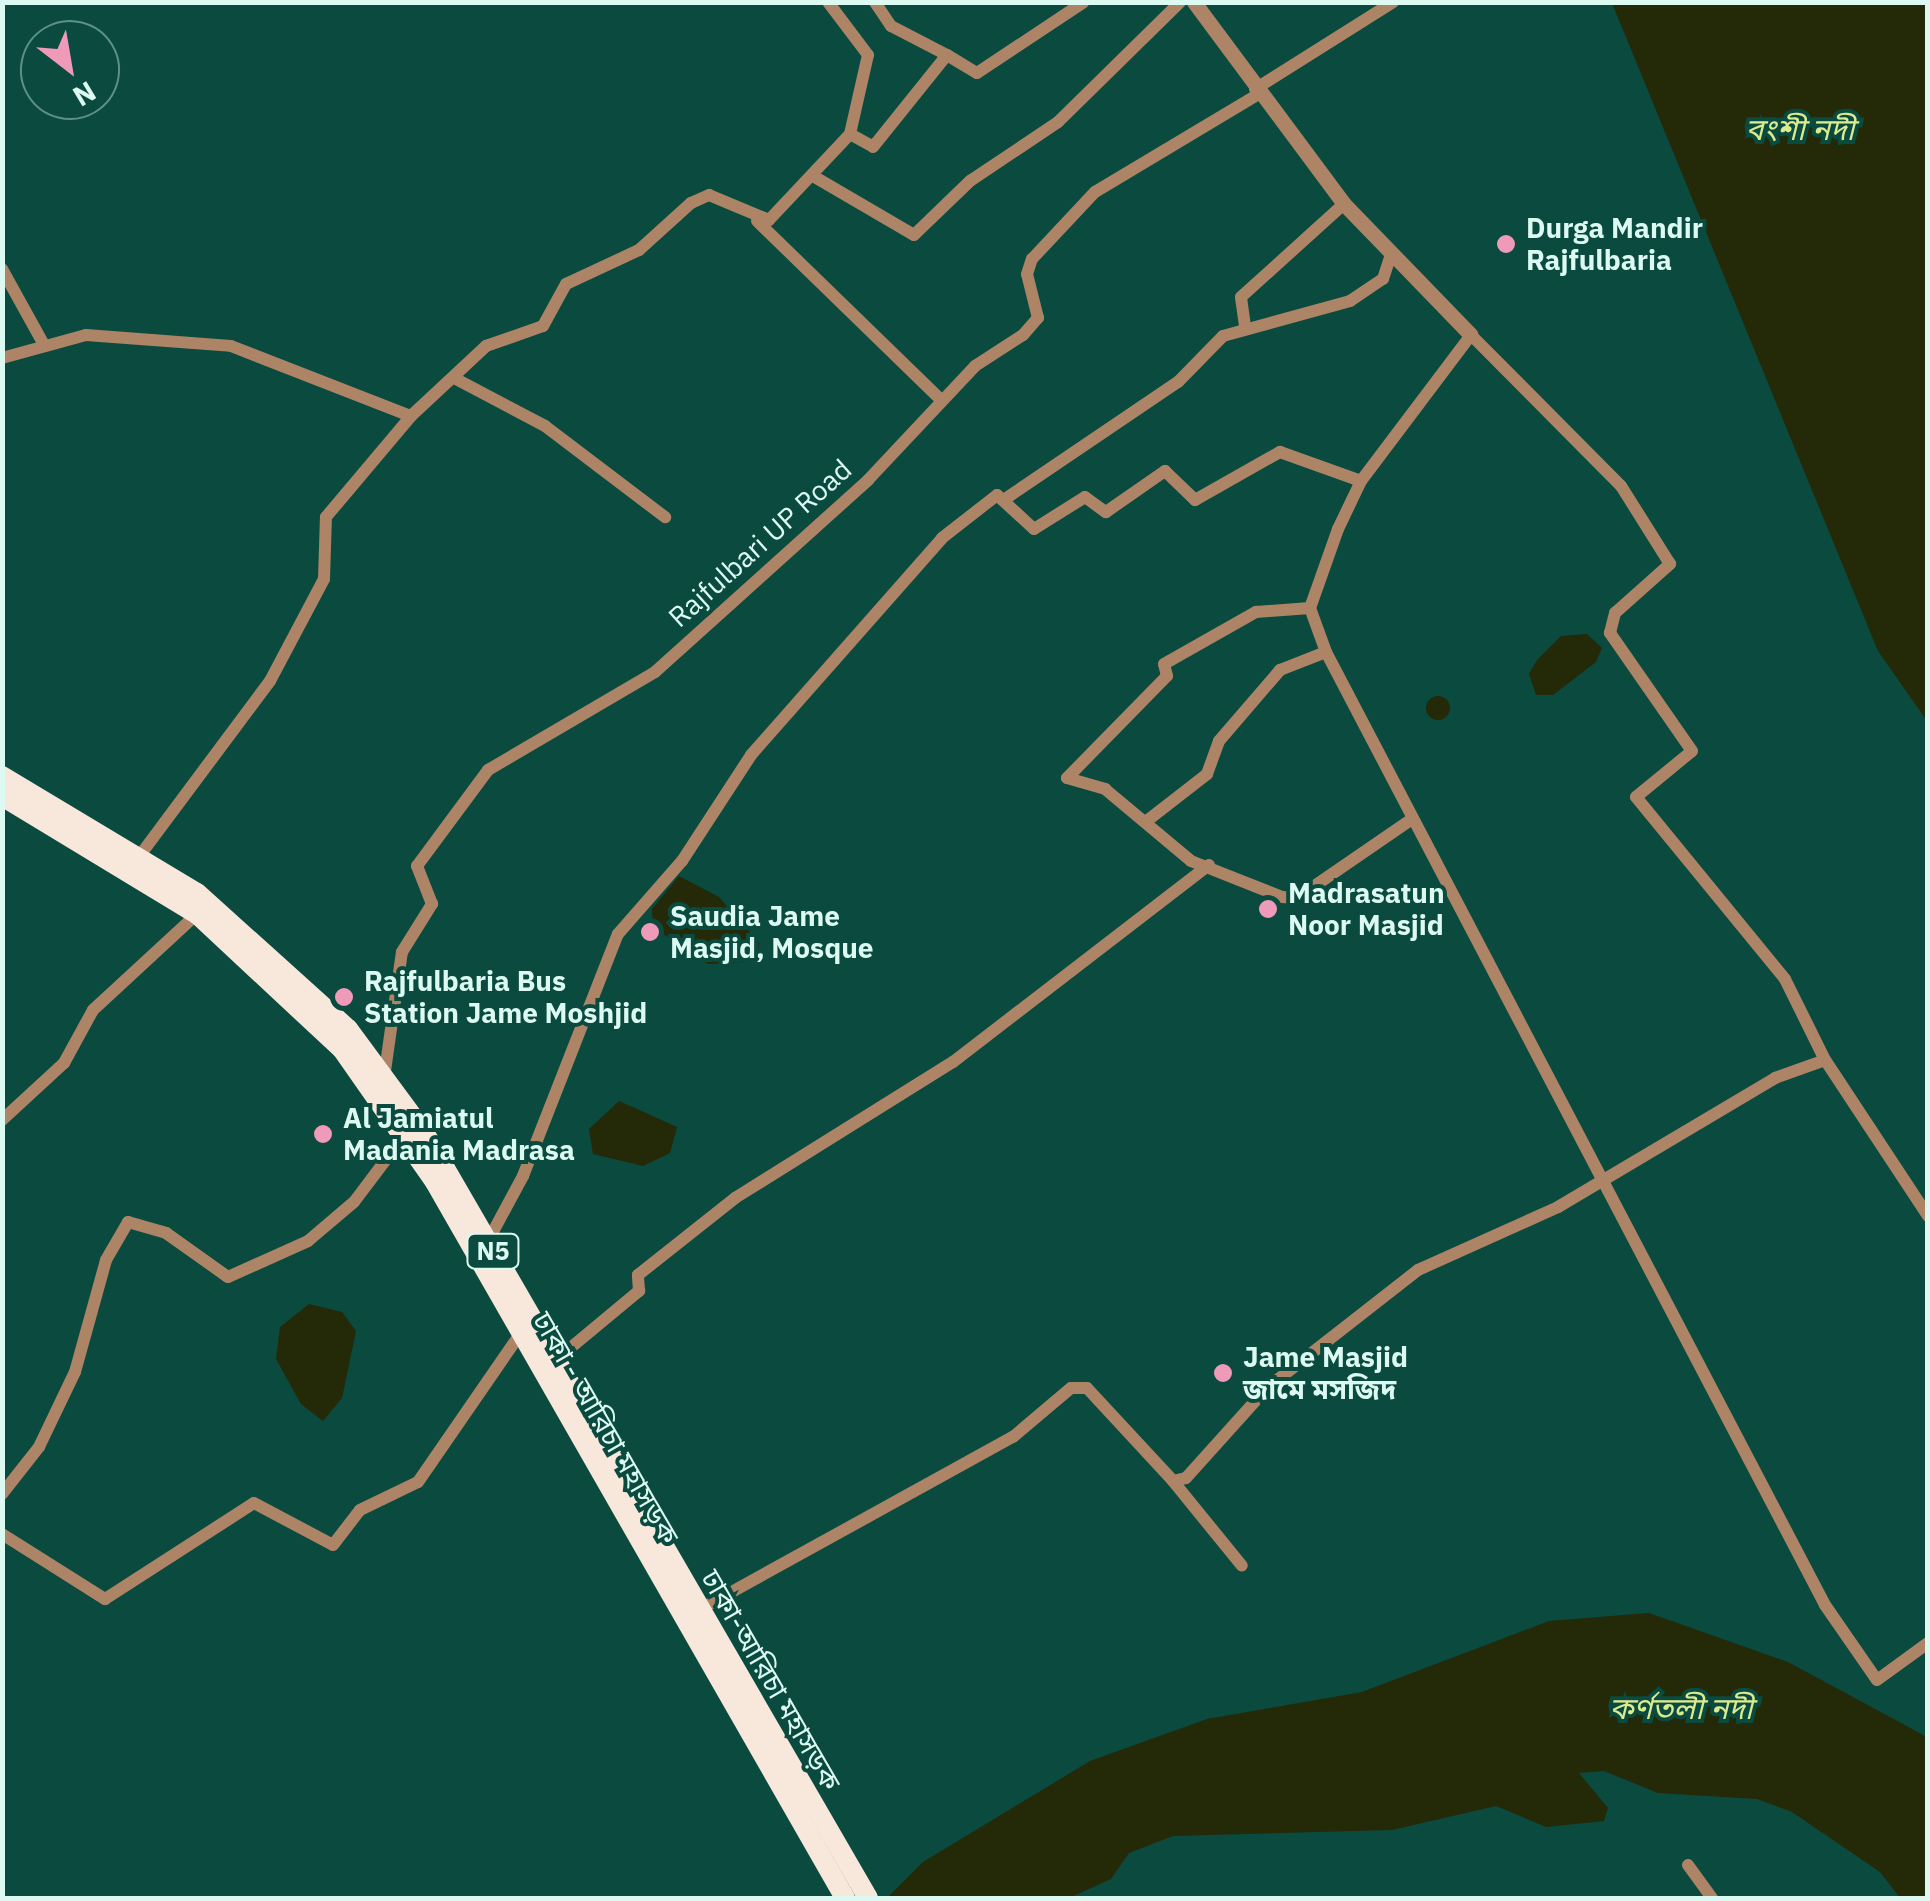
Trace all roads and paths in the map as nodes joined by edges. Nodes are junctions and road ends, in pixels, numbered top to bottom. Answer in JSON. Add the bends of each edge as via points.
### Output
{"nodes":[{"id":1,"x":875,"y":2,"type":"edge"},
{"id":2,"x":1084,"y":2,"type":"edge"},
{"id":3,"x":1180,"y":2,"type":"edge"},
{"id":4,"x":1194,"y":2,"type":"edge"},
{"id":5,"x":1393,"y":2,"type":"edge"},
{"id":6,"x":838,"y":5,"type":"edge"},
{"id":7,"x":947,"y":55,"type":"junction"},
{"id":8,"x":1257,"y":91,"type":"junction"},
{"id":9,"x":850,"y":134,"type":"junction"},
{"id":10,"x":813,"y":176,"type":"junction"},
{"id":11,"x":1344,"y":204,"type":"junction"},
{"id":12,"x":757,"y":220,"type":"junction"},
{"id":13,"x":1390,"y":257,"type":"junction"},
{"id":14,"x":2,"y":268,"type":"edge"},
{"id":15,"x":1245,"y":326,"type":"junction"},
{"id":16,"x":1471,"y":335,"type":"junction"},
{"id":17,"x":43,"y":342,"type":"junction"},
{"id":18,"x":2,"y":358,"type":"edge"},
{"id":19,"x":456,"y":379,"type":"junction"},
{"id":20,"x":941,"y":400,"type":"junction"},
{"id":21,"x":411,"y":416,"type":"junction"},
{"id":22,"x":1361,"y":481,"type":"junction"},
{"id":23,"x":1005,"y":498,"type":"junction"},
{"id":24,"x":665,"y":517,"type":"dead end"},
{"id":25,"x":1310,"y":608,"type":"junction"},
{"id":26,"x":1326,"y":652,"type":"junction"},
{"id":27,"x":2,"y":776,"type":"edge"},
{"id":28,"x":2,"y":796,"type":"edge"},
{"id":29,"x":1412,"y":819,"type":"junction"},
{"id":30,"x":1148,"y":820,"type":"junction"},
{"id":31,"x":138,"y":858,"type":"junction"},
{"id":32,"x":1209,"y":865,"type":"junction"},
{"id":33,"x":197,"y":914,"type":"junction"},
{"id":34,"x":1825,"y":1060,"type":"junction"},
{"id":35,"x":384,"y":1078,"type":"junction"},
{"id":36,"x":2,"y":1120,"type":"edge"},
{"id":37,"x":403,"y":1137,"type":"junction"},
{"id":38,"x":1605,"y":1181,"type":"junction"},
{"id":39,"x":1928,"y":1216,"type":"edge"},
{"id":40,"x":488,"y":1241,"type":"junction"},
{"id":41,"x":520,"y":1334,"type":"junction"},
{"id":42,"x":557,"y":1359,"type":"junction"},
{"id":43,"x":1174,"y":1481,"type":"junction"},
{"id":44,"x":2,"y":1494,"type":"edge"},
{"id":45,"x":2,"y":1534,"type":"edge"},
{"id":46,"x":1242,"y":1566,"type":"dead end"},
{"id":47,"x":699,"y":1610,"type":"junction"},
{"id":48,"x":1928,"y":1643,"type":"edge"},
{"id":49,"x":833,"y":1860,"type":"junction"},
{"id":50,"x":1688,"y":1865,"type":"dead end"},
{"id":51,"x":845,"y":1898,"type":"edge"},
{"id":52,"x":868,"y":1898,"type":"edge"},
{"id":53,"x":1712,"y":1898,"type":"edge"}],
"edges":[{"from":1,"to":7,"type":"street","via":[[891,26]]},
{"from":2,"to":7,"type":"street","via":[[978,73]]},
{"from":3,"to":10,"type":"street","via":[[1058,122],[970,181],[914,235]]},
{"from":4,"to":8,"type":"street"},
{"from":5,"to":8,"type":"street"},
{"from":6,"to":9,"type":"street","via":[[868,56]]},
{"from":7,"to":9,"type":"street","via":[[873,147]]},
{"from":8,"to":11,"type":"street"},
{"from":8,"to":20,"type":"street","name":"Rajfulbari UP Road","via":[[1096,192],[1032,259],[1026,274],[1038,318]]},
{"from":9,"to":10,"type":"street"},
{"from":10,"to":12,"type":"street"},
{"from":11,"to":13,"type":"street"},
{"from":11,"to":15,"type":"street","via":[[1241,297]]},
{"from":12,"to":19,"type":"street","via":[[709,195],[691,203],[639,250],[566,284],[543,326],[486,346]]},
{"from":12,"to":20,"type":"street"},
{"from":13,"to":15,"type":"street","via":[[1382,279],[1350,301]]},
{"from":13,"to":16,"type":"street"},
{"from":14,"to":17,"type":"street"},
{"from":15,"to":23,"type":"street"},
{"from":16,"to":22,"type":"street"},
{"from":16,"to":34,"type":"street","via":[[1621,486],[1670,564],[1615,613],[1610,633],[1692,751],[1636,797],[1785,979]]},
{"from":17,"to":18,"type":"street"},
{"from":17,"to":21,"type":"street","via":[[86,335],[231,346]]},
{"from":19,"to":21,"type":"street"},
{"from":19,"to":24,"type":"street","via":[[545,426]]},
{"from":20,"to":35,"type":"street","name":"Rajfulbari UP Road","via":[[868,480],[655,672],[488,770],[417,866],[432,904],[402,952]]},
{"from":21,"to":31,"type":"street","via":[[326,516],[324,580],[270,681]]},
{"from":22,"to":23,"type":"street","via":[[1280,452],[1195,500],[1164,470],[1106,512],[1084,497],[1034,529]]},
{"from":22,"to":25,"type":"street"},
{"from":23,"to":40,"type":"street","via":[[992,496],[942,538],[832,660],[618,934],[524,1176]]},
{"from":25,"to":26,"type":"street"},
{"from":25,"to":30,"type":"street","via":[[1256,612],[1177,656],[1067,778],[1105,789]]},
{"from":26,"to":29,"type":"street"},
{"from":26,"to":30,"type":"street","via":[[1280,670],[1219,741],[1207,774]]},
{"from":27,"to":31,"type":"highway","name":"ঢাকা-আরিচা মহাসড়ক","number":"N5"},
{"from":28,"to":33,"type":"highway","name":"ঢাকা - আরিচা মহাসড়ক","number":"N5"},
{"from":29,"to":32,"type":"street","via":[[1297,898]]},
{"from":29,"to":38,"type":"street"},
{"from":30,"to":32,"type":"street","via":[[1191,862]]},
{"from":31,"to":35,"type":"highway","name":"ঢাকা-আরিচা মহাসড়ক","number":"N5","via":[[290,969]]},
{"from":32,"to":42,"type":"street","via":[[953,1062],[736,1198],[638,1274],[639,1291]]},
{"from":33,"to":36,"type":"street","via":[[106,996],[64,1063]]},
{"from":33,"to":37,"type":"highway","name":"ঢাকা - আরিচা মহাসড়ক","number":"N5","via":[[330,1036]]},
{"from":34,"to":38,"type":"street","via":[[1775,1078]]},
{"from":34,"to":39,"type":"street"},
{"from":35,"to":40,"type":"highway","name":"ঢাকা-আরিচা মহাসড়ক","number":"N5"},
{"from":37,"to":41,"type":"highway","name":"ঢাকা - আরিচা মহাসড়ক","number":"N5"},
{"from":37,"to":44,"type":"street","via":[[354,1202],[308,1241],[228,1277],[166,1233],[128,1222],[106,1260],[75,1372],[39,1447]]},
{"from":38,"to":43,"type":"street","via":[[1418,1270],[1267,1388],[1186,1478]]},
{"from":38,"to":48,"type":"street","via":[[1825,1604],[1876,1680]]},
{"from":40,"to":42,"type":"highway","name":"ঢাকা-আরিচা মহাসড়ক","number":"N5"},
{"from":41,"to":45,"type":"street","via":[[427,1472],[360,1510],[333,1545],[254,1503],[105,1599]]},
{"from":41,"to":49,"type":"highway","name":"ঢাকা - আরিচা মহাসড়ক","number":"N5"},
{"from":42,"to":47,"type":"highway","name":"ঢাকা-আরিচা মহাসড়ক","number":"N5"},
{"from":43,"to":46,"type":"street"},
{"from":43,"to":47,"type":"street","via":[[1087,1388],[1071,1388],[1013,1438]]},
{"from":47,"to":49,"type":"highway","name":"ঢাকা-আরিচা মহাসড়ক","number":"N5"},
{"from":49,"to":51,"type":"highway","name":"ঢাকা - আরিচা মহাসড়ক","number":"N5"},
{"from":49,"to":52,"type":"highway","number":"N5"},
{"from":50,"to":53,"type":"street"}]}
